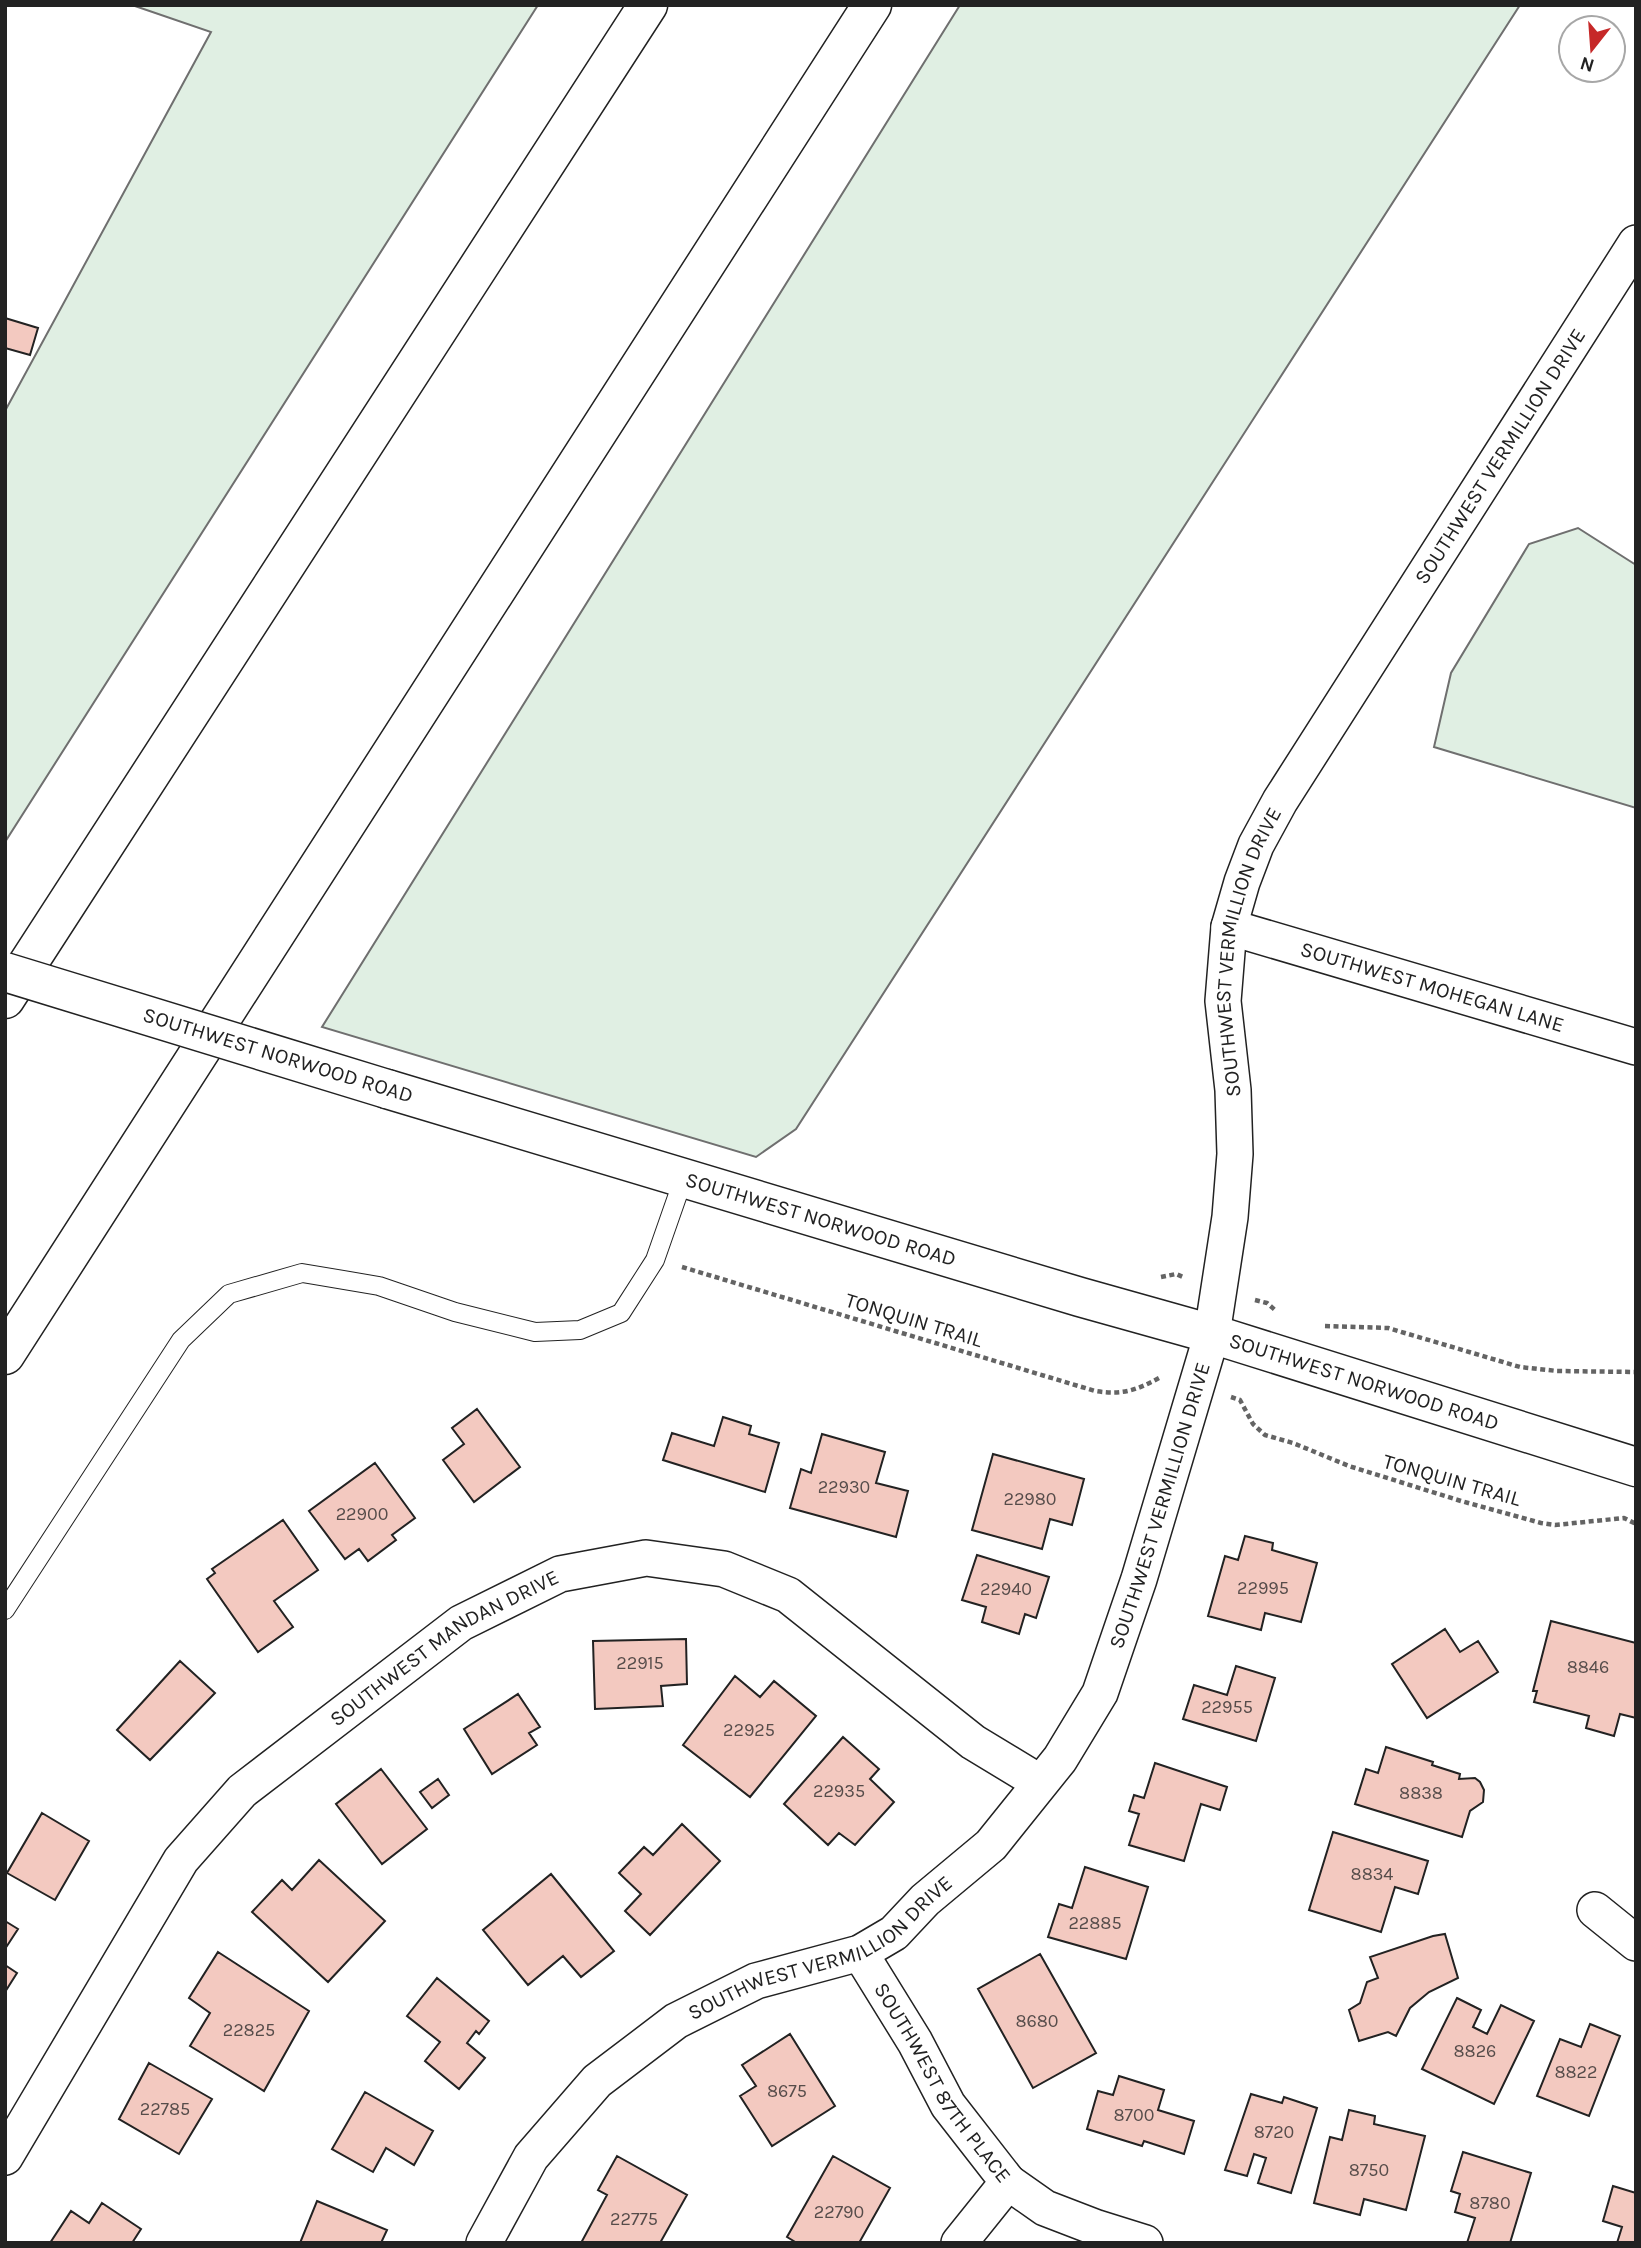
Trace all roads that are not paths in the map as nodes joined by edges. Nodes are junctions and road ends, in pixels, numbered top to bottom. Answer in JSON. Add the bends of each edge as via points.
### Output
{"nodes":[{"id":1,"x":648,"y":5,"type":"edge"},
{"id":2,"x":872,"y":5,"type":"edge"},
{"id":3,"x":1636,"y":243,"type":"edge"},
{"id":4,"x":1230,"y":927,"type":"junction"},
{"id":5,"x":5,"y":972,"type":"edge"},
{"id":6,"x":5,"y":999,"type":"edge"},
{"id":7,"x":1636,"y":1047,"type":"edge"},
{"id":8,"x":684,"y":1177,"type":"junction"},
{"id":9,"x":1212,"y":1334,"type":"junction"},
{"id":10,"x":5,"y":1355,"type":"edge"},
{"id":11,"x":1636,"y":1467,"type":"edge"},
{"id":12,"x":5,"y":1610,"type":"edge"},
{"id":13,"x":1039,"y":1782,"type":"junction"},
{"id":14,"x":1595,"y":1910,"type":"dead end"},
{"id":15,"x":1636,"y":1943,"type":"edge"},
{"id":16,"x":860,"y":1953,"type":"junction"},
{"id":17,"x":5,"y":2157,"type":"edge"},
{"id":18,"x":1008,"y":2182,"type":"junction"},
{"id":19,"x":484,"y":2243,"type":"edge"},
{"id":20,"x":960,"y":2243,"type":"edge"},
{"id":21,"x":1145,"y":2243,"type":"edge"}],
"edges":[{"from":1,"to":6,"type":"main road"},
{"from":2,"to":10,"type":"main road"},
{"from":3,"to":4,"type":"street","name":"SOUTHWEST VERMILLION DRIVE","via":[[1280,802],[1256,845]]},
{"from":4,"to":7,"type":"street","name":"SOUTHWEST MOHEGAN LANE"},
{"from":4,"to":9,"type":"street","name":"SOUTHWEST VERMILLION DRIVE","via":[[1223,1001],[1235,1154]]},
{"from":5,"to":8,"type":"main road","name":"SOUTHWEST NORWOOD ROAD","bridge":true},
{"from":8,"to":9,"type":"main road","name":"SOUTHWEST NORWOOD ROAD"},
{"from":8,"to":12,"type":"lane","via":[[655,1260],[621,1313],[580,1330],[535,1332],[455,1312],[380,1286],[302,1273],[229,1294],[181,1340]]},
{"from":9,"to":11,"type":"main road","name":"SOUTHWEST NORWOOD ROAD"},
{"from":9,"to":13,"type":"street","name":"SOUTHWEST VERMILLION DRIVE","via":[[1100,1693],[1060,1759]]},
{"from":13,"to":16,"type":"street","name":"SOUTHWEST VERMILLION DRIVE","via":[[991,1845],[925,1900],[894,1933]]},
{"from":13,"to":17,"type":"street","name":"SOUTHWEST MANDAN DRIVE","via":[[973,1742],[788,1595],[724,1569],[646,1558],[560,1574],[461,1623],[242,1791],[181,1860]]},
{"from":14,"to":15,"type":"street"},
{"from":16,"to":18,"type":"street","name":"SOUTHWEST 87TH PLACE","via":[[948,2105]]},
{"from":16,"to":19,"type":"street","name":"SOUTHWEST VERMILLION DRIVE","via":[[756,1981],[676,2021],[597,2081],[531,2157]]},
{"from":18,"to":20,"type":"street","name":"SOUTHWEST 87TH PLACE"},
{"from":18,"to":21,"type":"street","via":[[1045,2208]]}]}
